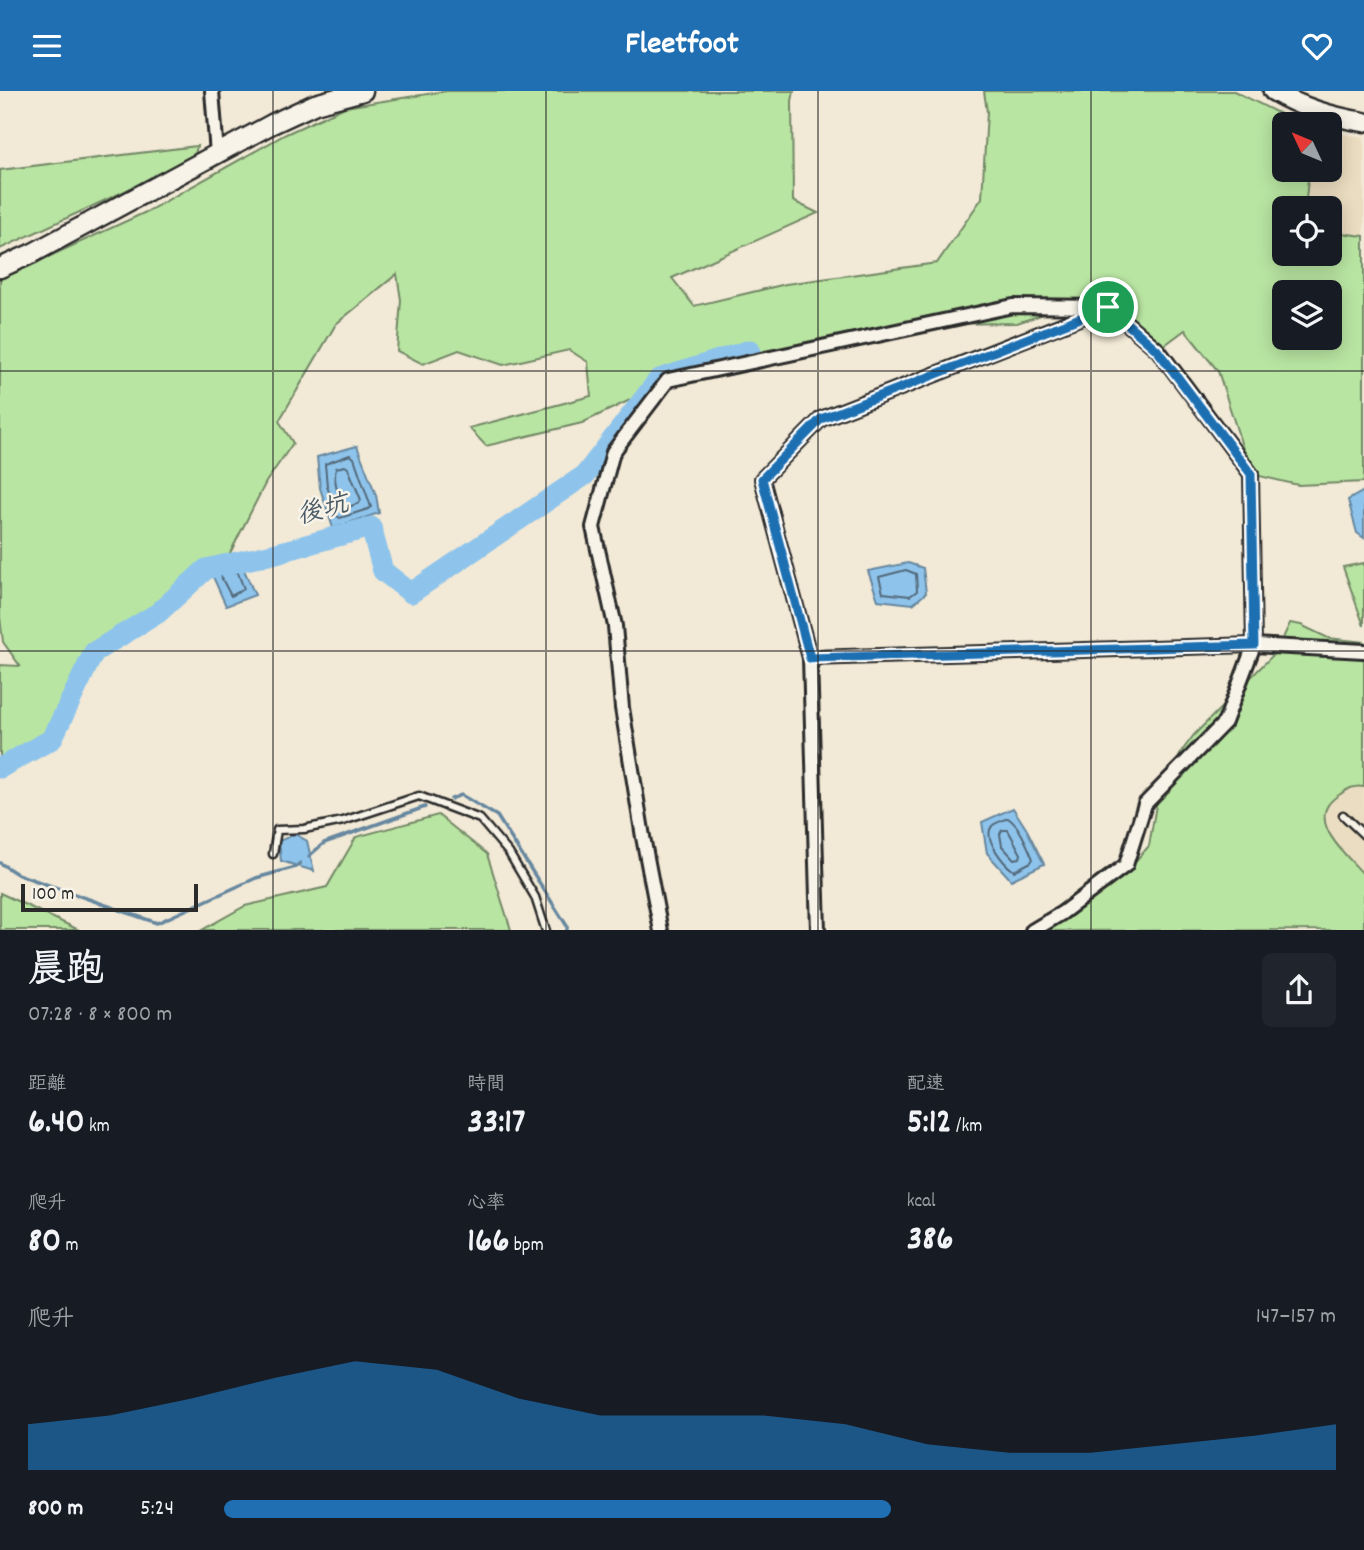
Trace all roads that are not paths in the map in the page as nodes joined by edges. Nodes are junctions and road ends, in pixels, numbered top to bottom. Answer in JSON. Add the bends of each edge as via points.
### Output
{"nodes":[{"id":1,"x":212,"y":91,"type":"edge"},
{"id":2,"x":363,"y":91,"type":"edge"},
{"id":3,"x":1273,"y":91,"type":"edge"},
{"id":4,"x":1364,"y":122,"type":"edge"},
{"id":5,"x":217,"y":155,"type":"junction"},
{"id":6,"x":0,"y":268,"type":"edge"},
{"id":7,"x":1108,"y":307,"type":"junction"},
{"id":8,"x":1254,"y":645,"type":"junction"},
{"id":9,"x":1364,"y":651,"type":"edge"},
{"id":10,"x":810,"y":658,"type":"junction"},
{"id":11,"x":1343,"y":815,"type":"dead end"},
{"id":12,"x":1364,"y":835,"type":"edge"},
{"id":13,"x":273,"y":854,"type":"dead end"},
{"id":14,"x":546,"y":930,"type":"edge"},
{"id":15,"x":661,"y":930,"type":"edge"},
{"id":16,"x":818,"y":930,"type":"edge"},
{"id":17,"x":1032,"y":930,"type":"edge"}],
"edges":[{"from":1,"to":5,"type":"street"},
{"from":2,"to":5,"type":"street","via":[[315,104]]},
{"from":3,"to":4,"type":"street","via":[[1318,112]]},
{"from":5,"to":6,"type":"street"},
{"from":7,"to":8,"type":"street","via":[[1157,350],[1251,474]]},
{"from":7,"to":10,"type":"street","via":[[821,419],[762,479]]},
{"from":7,"to":15,"type":"street","via":[[1013,306],[668,380],[613,452],[593,527],[615,626],[622,708]]},
{"from":8,"to":9,"type":"street"},
{"from":8,"to":10,"type":"street"},
{"from":8,"to":17,"type":"street","via":[[1225,722],[1145,804],[1126,865]]},
{"from":10,"to":16,"type":"street"},
{"from":11,"to":12,"type":"lane"},
{"from":13,"to":14,"type":"lane","via":[[277,830],[343,821],[419,796],[480,819],[509,853],[535,897]]}]}
